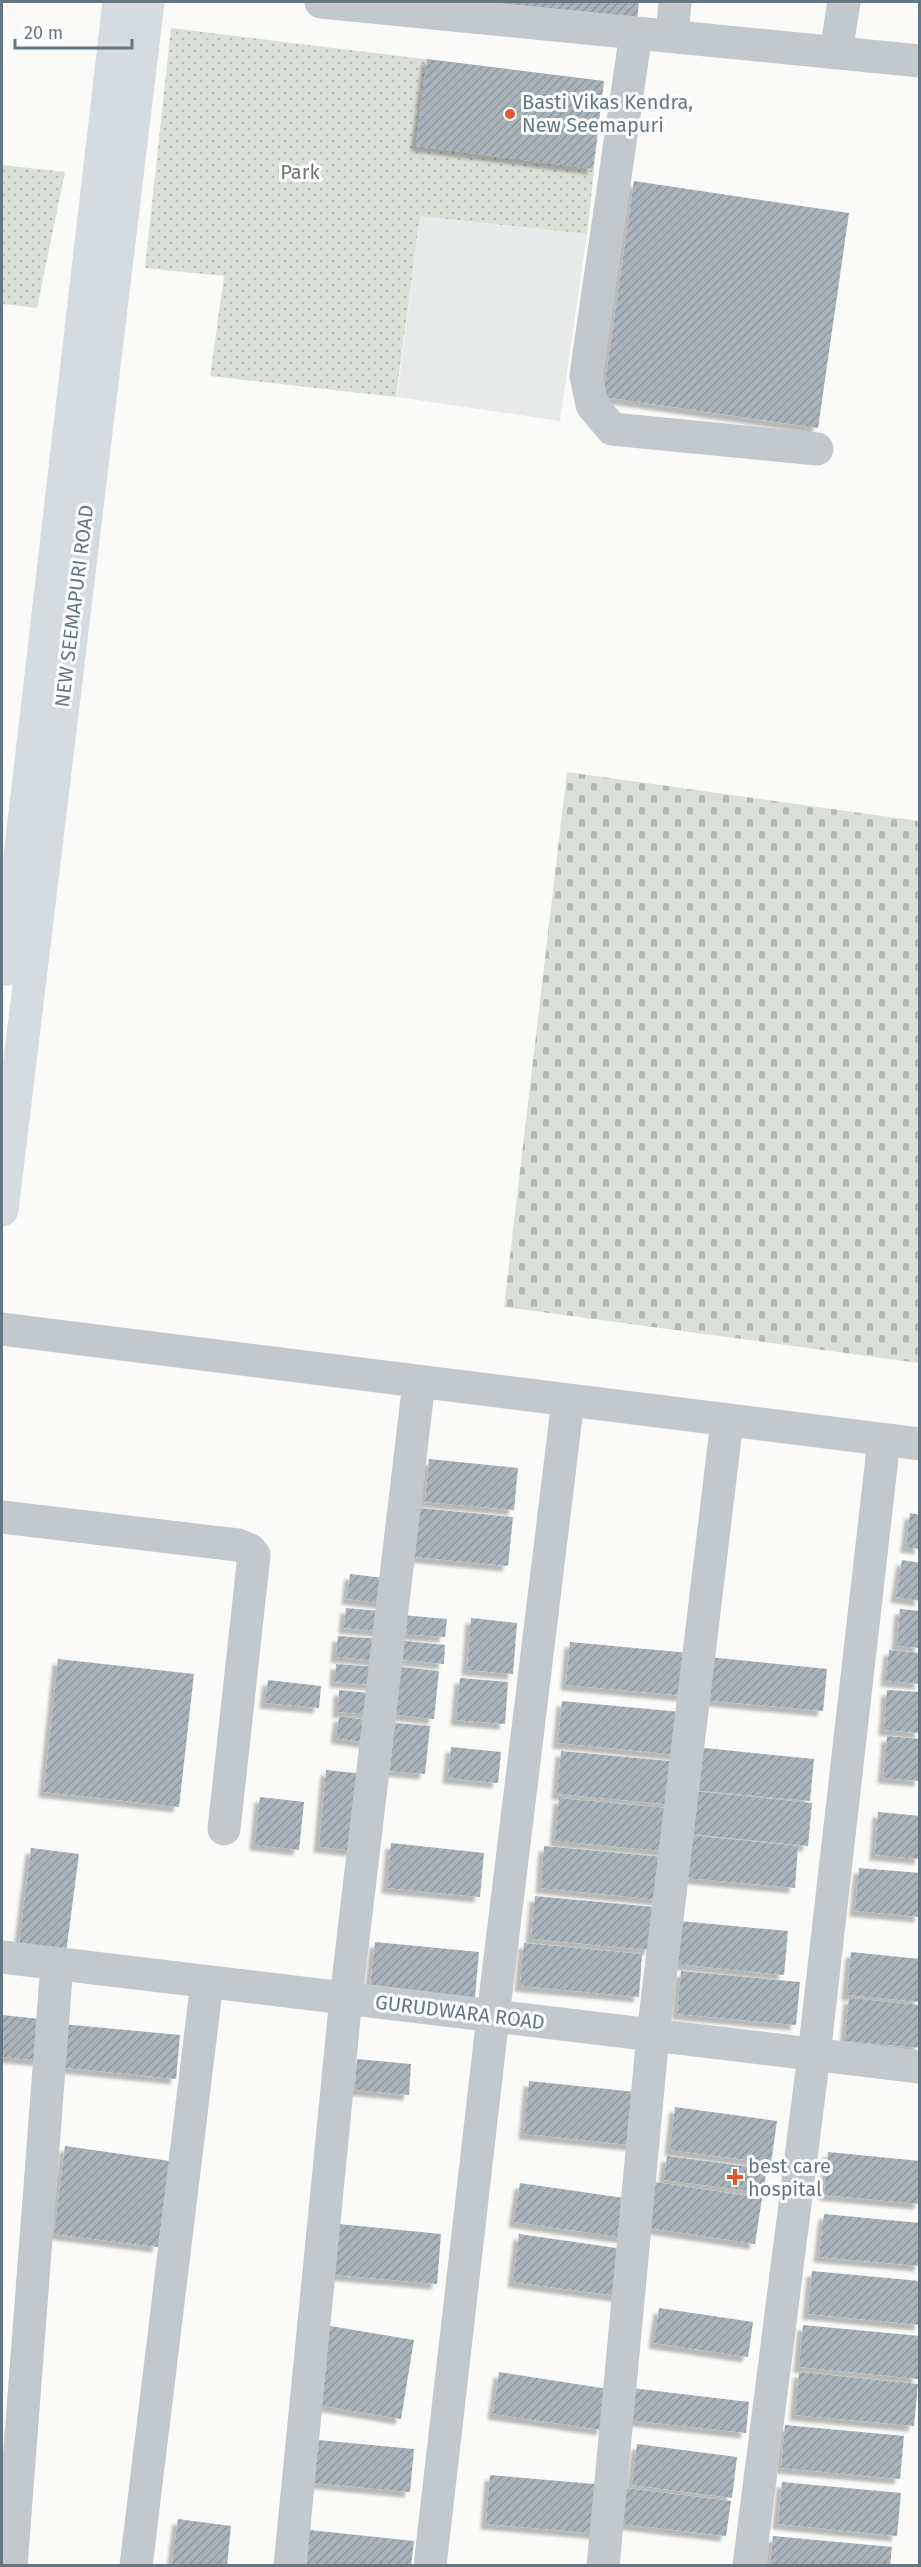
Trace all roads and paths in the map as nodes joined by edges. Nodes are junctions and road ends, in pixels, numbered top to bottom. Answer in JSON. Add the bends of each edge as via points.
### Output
{"nodes":[{"id":1,"x":119,"y":2,"type":"edge"},
{"id":2,"x":147,"y":2,"type":"edge"},
{"id":3,"x":321,"y":2,"type":"edge"},
{"id":4,"x":675,"y":2,"type":"edge"},
{"id":5,"x":844,"y":2,"type":"edge"},
{"id":6,"x":471,"y":9,"type":"edge"},
{"id":7,"x":636,"y":33,"type":"junction"},
{"id":8,"x":672,"y":36,"type":"junction"},
{"id":9,"x":836,"y":52,"type":"junction"},
{"id":10,"x":920,"y":61,"type":"edge"},
{"id":11,"x":817,"y":449,"type":"dead end"},
{"id":12,"x":7,"y":925,"type":"edge"},
{"id":13,"x":2,"y":1016,"type":"edge"},
{"id":14,"x":2,"y":1210,"type":"edge"},
{"id":15,"x":2,"y":1329,"type":"edge"},
{"id":16,"x":418,"y":1382,"type":"junction"},
{"id":17,"x":568,"y":1400,"type":"junction"},
{"id":18,"x":727,"y":1420,"type":"junction"},
{"id":19,"x":884,"y":1440,"type":"junction"},
{"id":20,"x":920,"y":1444,"type":"edge"},
{"id":21,"x":2,"y":1517,"type":"edge"},
{"id":22,"x":224,"y":1829,"type":"dead end"},
{"id":23,"x":2,"y":1957,"type":"edge"},
{"id":24,"x":57,"y":1964,"type":"junction"},
{"id":25,"x":207,"y":1982,"type":"junction"},
{"id":26,"x":346,"y":1998,"type":"junction"},
{"id":27,"x":493,"y":2016,"type":"junction"},
{"id":28,"x":653,"y":2035,"type":"junction"},
{"id":29,"x":814,"y":2055,"type":"junction"},
{"id":30,"x":920,"y":2067,"type":"edge"},
{"id":31,"x":14,"y":2564,"type":"edge"},
{"id":32,"x":136,"y":2565,"type":"edge"},
{"id":33,"x":290,"y":2565,"type":"edge"},
{"id":34,"x":430,"y":2565,"type":"edge"},
{"id":35,"x":603,"y":2565,"type":"edge"},
{"id":36,"x":749,"y":2565,"type":"edge"}],
"edges":[{"from":1,"to":12,"type":"main road","name":"NEW SEEMAPURI ROAD"},
{"from":2,"to":14,"type":"main road","name":"NEW SEEMAPURI ROAD"},
{"from":3,"to":6,"type":"street"},
{"from":4,"to":8,"type":"street"},
{"from":5,"to":9,"type":"street"},
{"from":6,"to":7,"type":"street"},
{"from":7,"to":8,"type":"street"},
{"from":7,"to":11,"type":"street","via":[[586,375],[592,405],[612,429]]},
{"from":8,"to":9,"type":"street"},
{"from":9,"to":10,"type":"street"},
{"from":12,"to":13,"type":"main road","name":"NEW SEEMAPURI ROAD"},
{"from":15,"to":16,"type":"street"},
{"from":16,"to":17,"type":"street"},
{"from":16,"to":26,"type":"street"},
{"from":17,"to":18,"type":"street"},
{"from":17,"to":27,"type":"street"},
{"from":18,"to":19,"type":"street"},
{"from":18,"to":28,"type":"street"},
{"from":19,"to":20,"type":"street"},
{"from":19,"to":29,"type":"street"},
{"from":21,"to":22,"type":"street","via":[[238,1545],[254,1555]]},
{"from":23,"to":24,"type":"street","name":"GURUDWARA ROAD"},
{"from":24,"to":25,"type":"street","name":"GURUDWARA ROAD"},
{"from":24,"to":31,"type":"street"},
{"from":25,"to":26,"type":"street","name":"GURUDWARA ROAD"},
{"from":25,"to":32,"type":"street"},
{"from":26,"to":27,"type":"street","name":"GURUDWARA ROAD"},
{"from":26,"to":33,"type":"street"},
{"from":27,"to":28,"type":"street","name":"GURUDWARA ROAD"},
{"from":27,"to":34,"type":"street"},
{"from":28,"to":29,"type":"street","name":"GURUDWARA ROAD"},
{"from":28,"to":35,"type":"street"},
{"from":29,"to":30,"type":"street","name":"GURUDWARA ROAD"},
{"from":29,"to":36,"type":"street"}]}
